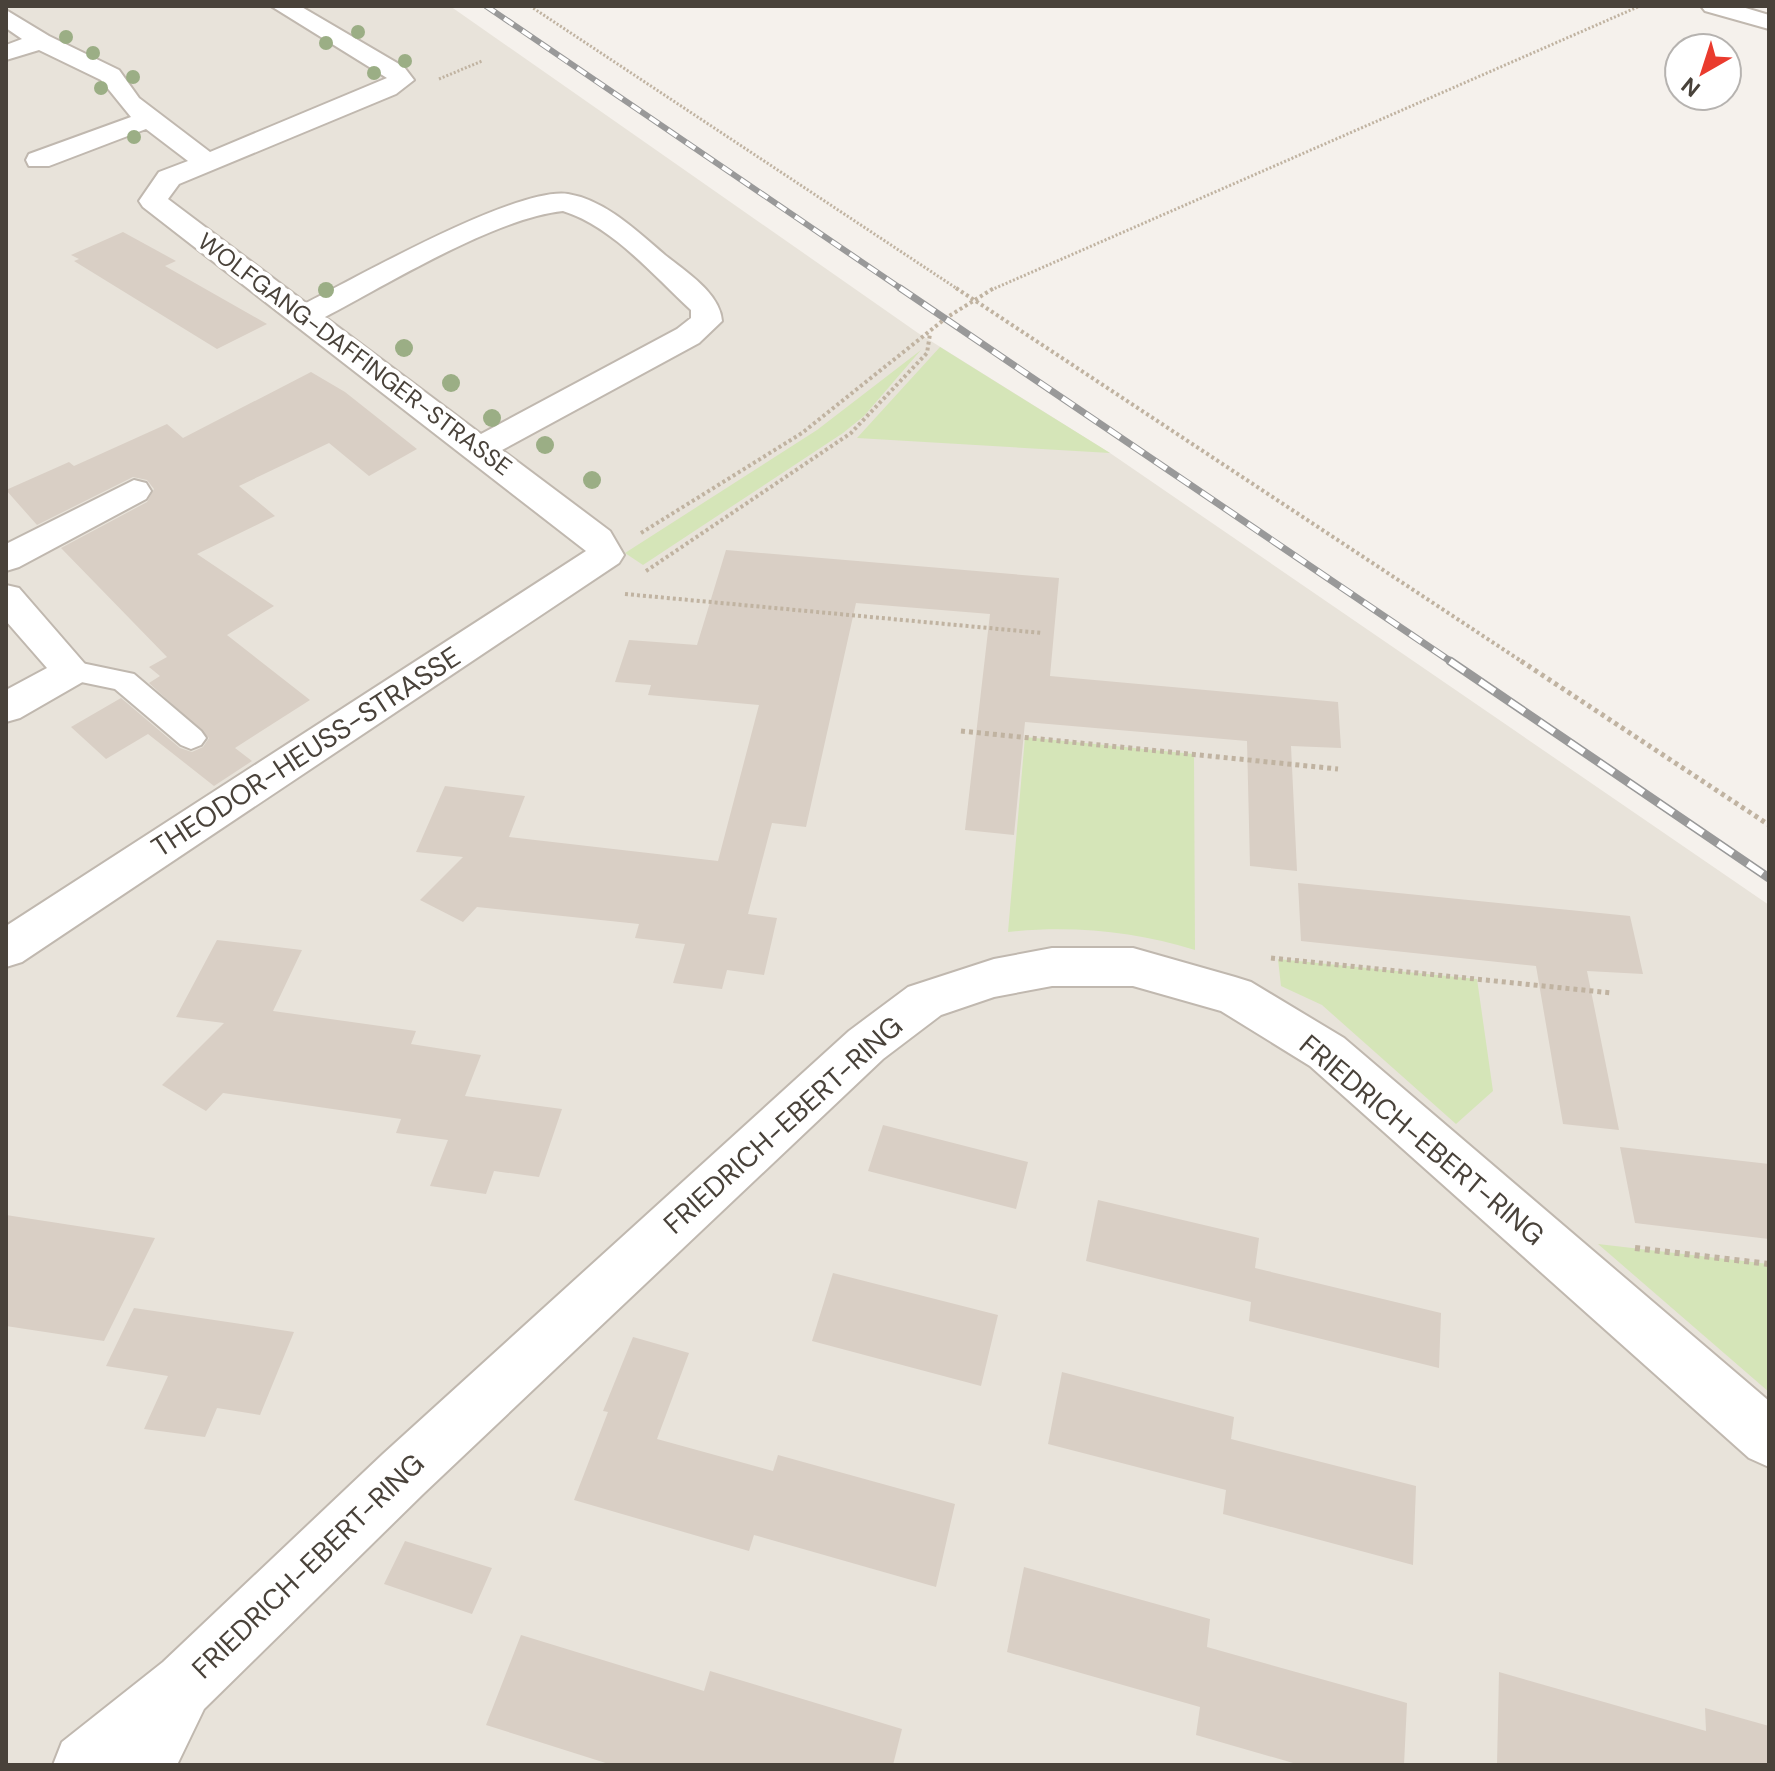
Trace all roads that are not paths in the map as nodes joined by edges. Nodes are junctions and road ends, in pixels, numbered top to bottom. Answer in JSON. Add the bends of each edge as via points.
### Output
{"nodes":[{"id":1,"x":283,"y":6,"type":"edge"},
{"id":2,"x":1713,"y":6,"type":"edge"},
{"id":3,"x":6,"y":17,"type":"edge"},
{"id":4,"x":1769,"y":22,"type":"edge"},
{"id":5,"x":40,"y":41,"type":"junction"},
{"id":6,"x":6,"y":53,"type":"edge"},
{"id":7,"x":149,"y":119,"type":"junction"},
{"id":8,"x":39,"y":160,"type":"dead end"},
{"id":9,"x":207,"y":162,"type":"junction"},
{"id":10,"x":303,"y":316,"type":"junction"},
{"id":11,"x":480,"y":448,"type":"junction"},
{"id":12,"x":134,"y":491,"type":"dead end"},
{"id":13,"x":6,"y":559,"type":"edge"},
{"id":14,"x":610,"y":574,"type":"joint"},
{"id":15,"x":6,"y":597,"type":"edge"},
{"id":16,"x":72,"y":671,"type":"junction"},
{"id":17,"x":6,"y":708,"type":"edge"},
{"id":18,"x":191,"y":738,"type":"dead end"},
{"id":19,"x":6,"y":949,"type":"edge"},
{"id":20,"x":1769,"y":1438,"type":"edge"},
{"id":21,"x":185,"y":1684,"type":"junction"},
{"id":22,"x":85,"y":1765,"type":"edge"},
{"id":23,"x":142,"y":1765,"type":"edge"}],
"edges":[{"from":1,"to":9,"type":"street","name":"WOLFGANG-DAFFINGER-STRASSE","via":[[401,80]]},
{"from":2,"to":4,"type":"street"},
{"from":3,"to":5,"type":"street"},
{"from":5,"to":6,"type":"street"},
{"from":5,"to":7,"type":"street","via":[[110,75]]},
{"from":7,"to":8,"type":"street"},
{"from":7,"to":9,"type":"street"},
{"from":9,"to":10,"type":"street","name":"WOLFGANG-DAFFINGER-STRASSE","via":[[169,178],[153,201]]},
{"from":10,"to":11,"type":"street","name":"WOLFGANG-DAFFINGER-STRASSE"},
{"from":10,"to":11,"type":"street","via":[[521,209],[564,201],[596,214],[706,307],[707,321],[688,336]]},
{"from":11,"to":14,"type":"street","name":"WOLFGANG-DAFFINGER-STRASSE","via":[[597,539]]},
{"from":12,"to":13,"type":"street"},
{"from":14,"to":19,"type":"street","name":"THEODOR-HEUSS-STRASSE"},
{"from":15,"to":16,"type":"street"},
{"from":16,"to":17,"type":"street"},
{"from":16,"to":18,"type":"lane","via":[[124,681]]},
{"from":20,"to":21,"type":"street","name":"FRIEDRICH-EBERT-RING","via":[[1327,1052],[1235,996],[1133,967],[1052,967],[994,978],[925,1001],[866,1045]]},
{"from":21,"to":22,"type":"street","name":"FRIEDRICH-EBERT-RING"},
{"from":21,"to":23,"type":"street","name":"FRIEDRICH-EBERT-RING"}]}
